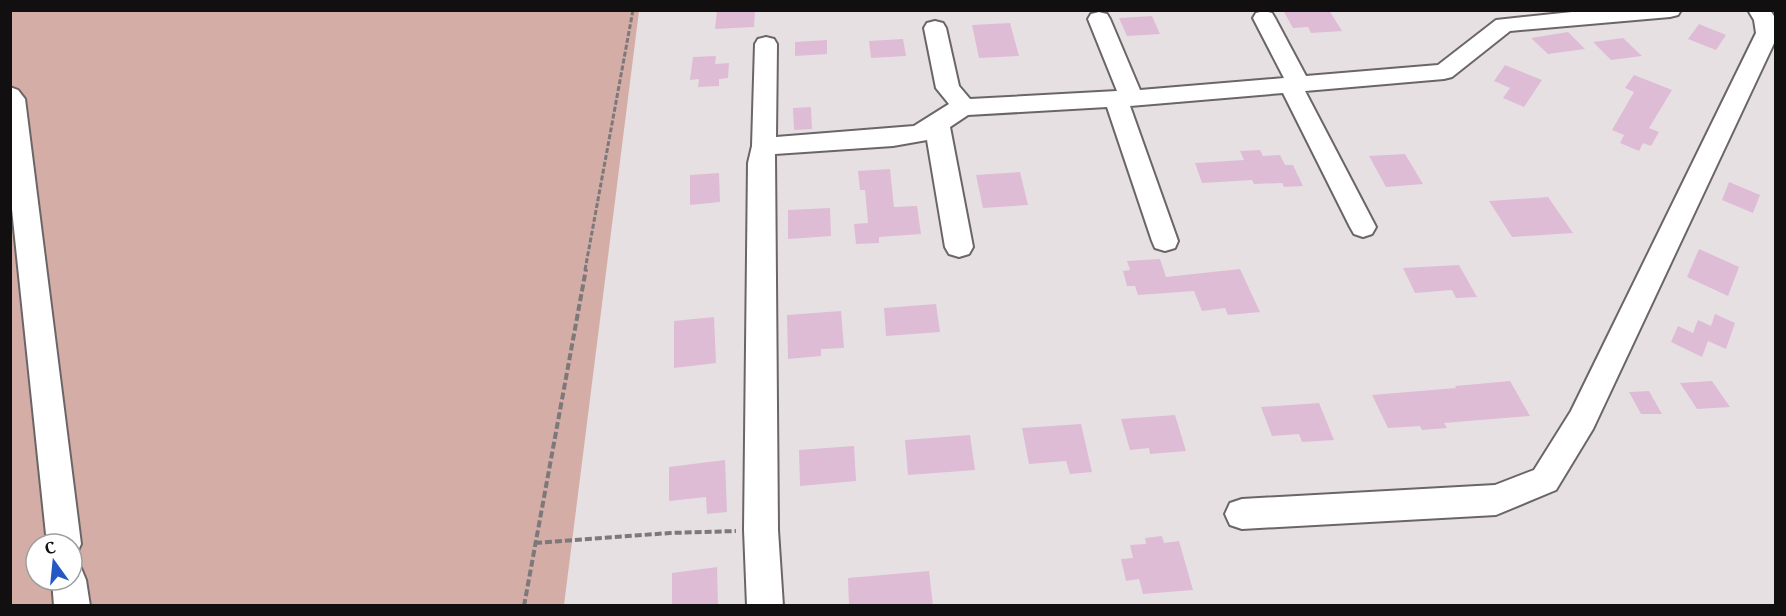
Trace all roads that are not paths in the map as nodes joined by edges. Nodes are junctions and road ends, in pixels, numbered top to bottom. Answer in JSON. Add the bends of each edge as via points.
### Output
{"nodes":[{"id":1,"x":1670,"y":10,"type":"edge"},
{"id":2,"x":1759,"y":10,"type":"edge"},
{"id":3,"x":1264,"y":18,"type":"dead end"},
{"id":4,"x":1099,"y":20,"type":"dead end"},
{"id":5,"x":935,"y":28,"type":"dead end"},
{"id":6,"x":766,"y":44,"type":"dead end"},
{"id":7,"x":1295,"y":86,"type":"junction"},
{"id":8,"x":10,"y":95,"type":"edge"},
{"id":9,"x":1124,"y":99,"type":"junction"},
{"id":10,"x":964,"y":107,"type":"junction"},
{"id":11,"x":937,"y":125,"type":"junction"},
{"id":12,"x":764,"y":146,"type":"junction"},
{"id":13,"x":1363,"y":227,"type":"dead end"},
{"id":14,"x":1165,"y":241,"type":"dead end"},
{"id":15,"x":959,"y":247,"type":"dead end"},
{"id":16,"x":1242,"y":514,"type":"dead end"},
{"id":17,"x":63,"y":532,"type":"edge"},
{"id":18,"x":765,"y":606,"type":"edge"}],
"edges":[{"from":1,"to":7,"type":"street","via":[[1504,25],[1444,72]]},
{"from":2,"to":16,"type":"street","via":[[1767,33],[1582,420],[1545,480],[1496,500]]},
{"from":3,"to":7,"type":"street"},
{"from":4,"to":9,"type":"street"},
{"from":5,"to":10,"type":"street","via":[[948,88]]},
{"from":6,"to":12,"type":"street"},
{"from":7,"to":9,"type":"street"},
{"from":7,"to":13,"type":"street"},
{"from":8,"to":17,"type":"street"},
{"from":9,"to":10,"type":"street"},
{"from":9,"to":14,"type":"street"},
{"from":10,"to":11,"type":"street"},
{"from":11,"to":12,"type":"street","via":[[920,134],[893,138]]},
{"from":11,"to":15,"type":"street"},
{"from":12,"to":18,"type":"street","via":[[761,530]]}]}
